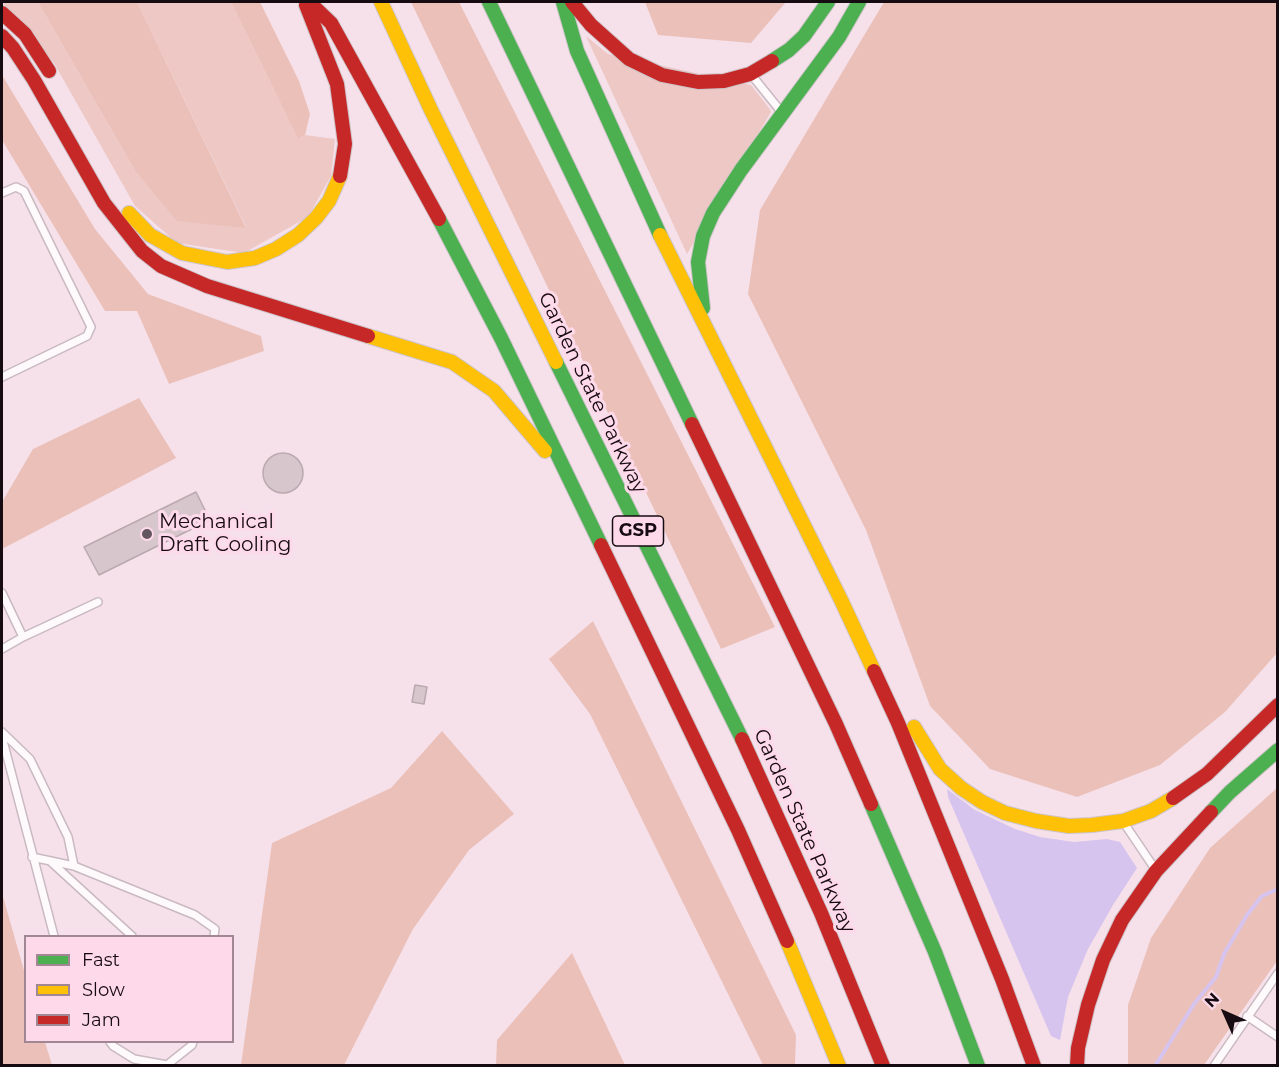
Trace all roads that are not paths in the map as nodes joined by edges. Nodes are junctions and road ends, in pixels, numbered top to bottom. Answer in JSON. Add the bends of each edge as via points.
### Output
{"nodes":[{"id":1,"x":307,"y":2,"type":"edge"},
{"id":2,"x":381,"y":2,"type":"edge"},
{"id":3,"x":489,"y":2,"type":"edge"},
{"id":4,"x":563,"y":2,"type":"edge"},
{"id":5,"x":572,"y":2,"type":"edge"},
{"id":6,"x":828,"y":2,"type":"edge"},
{"id":7,"x":859,"y":2,"type":"edge"},
{"id":8,"x":2,"y":13,"type":"edge"},
{"id":9,"x":2,"y":36,"type":"edge"},
{"id":10,"x":750,"y":74,"type":"junction"},
{"id":11,"x":56,"y":84,"type":"dead end"},
{"id":12,"x":783,"y":113,"type":"junction"},
{"id":13,"x":2,"y":194,"type":"edge"},
{"id":14,"x":122,"y":201,"type":"dead end"},
{"id":15,"x":709,"y":335,"type":"junction"},
{"id":16,"x":2,"y":376,"type":"edge"},
{"id":17,"x":573,"y":486,"type":"junction"},
{"id":18,"x":2,"y":593,"type":"edge"},
{"id":19,"x":98,"y":602,"type":"dead end"},
{"id":20,"x":842,"y":602,"type":"junction"},
{"id":21,"x":23,"y":637,"type":"junction"},
{"id":22,"x":2,"y":649,"type":"edge"},
{"id":23,"x":1278,"y":705,"type":"edge"},
{"id":24,"x":2,"y":732,"type":"edge"},
{"id":25,"x":2,"y":737,"type":"edge"},
{"id":26,"x":1278,"y":750,"type":"edge"},
{"id":27,"x":1123,"y":821,"type":"junction"},
{"id":28,"x":32,"y":857,"type":"junction"},
{"id":29,"x":49,"y":860,"type":"junction"},
{"id":30,"x":74,"y":866,"type":"junction"},
{"id":31,"x":1156,"y":871,"type":"junction"},
{"id":32,"x":54,"y":935,"type":"edge"},
{"id":33,"x":131,"y":935,"type":"edge"},
{"id":34,"x":214,"y":935,"type":"edge"},
{"id":35,"x":1278,"y":973,"type":"edge"},
{"id":36,"x":817,"y":1010,"type":"junction"},
{"id":37,"x":1247,"y":1016,"type":"junction"},
{"id":38,"x":1277,"y":1034,"type":"edge"},
{"id":39,"x":112,"y":1043,"type":"edge"},
{"id":40,"x":192,"y":1043,"type":"edge"},
{"id":41,"x":830,"y":1065,"type":"edge"},
{"id":42,"x":839,"y":1065,"type":"edge"},
{"id":43,"x":883,"y":1065,"type":"edge"},
{"id":44,"x":978,"y":1065,"type":"edge"},
{"id":45,"x":1034,"y":1065,"type":"edge"},
{"id":46,"x":1077,"y":1065,"type":"edge"},
{"id":47,"x":1214,"y":1065,"type":"edge"}],
"edges":[{"from":1,"to":14,"type":"highway","via":[[337,84],[345,144],[340,179],[316,218],[276,249],[255,258],[227,262],[182,254],[166,246],[139,225]]},
{"from":1,"to":17,"type":"highway","via":[[331,23],[450,239]]},
{"from":2,"to":43,"type":"highway","name":"Garden State Parkway","number":"GSP","via":[[742,739]]},
{"from":3,"to":44,"type":"highway","via":[[836,724],[935,952]]},
{"from":4,"to":15,"type":"highway","via":[[577,51]]},
{"from":5,"to":10,"type":"highway","via":[[615,48],[655,73],[698,82]]},
{"from":6,"to":10,"type":"highway","via":[[815,23],[789,50]]},
{"from":7,"to":12,"type":"highway","via":[[839,37]]},
{"from":8,"to":11,"type":"highway","via":[[25,34]]},
{"from":9,"to":17,"type":"highway","via":[[34,80],[104,203],[141,251],[161,266],[207,286],[452,362],[504,402]]},
{"from":10,"to":12,"type":"lane"},
{"from":12,"to":15,"type":"highway","via":[[725,193],[703,236],[698,262]]},
{"from":13,"to":16,"type":"lane","via":[[16,187],[24,191],[91,327],[87,336]]},
{"from":15,"to":20,"type":"highway"},
{"from":17,"to":36,"type":"highway","via":[[738,830]]},
{"from":18,"to":21,"type":"lane"},
{"from":19,"to":21,"type":"lane"},
{"from":20,"to":27,"type":"highway","via":[[929,754],[961,788],[1005,813],[1036,821],[1069,826]]},
{"from":20,"to":45,"type":"highway","via":[[898,723]]},
{"from":21,"to":22,"type":"lane"},
{"from":23,"to":27,"type":"highway","via":[[1208,774],[1151,811]]},
{"from":24,"to":30,"type":"lane","via":[[30,759],[68,837]]},
{"from":25,"to":28,"type":"lane"},
{"from":26,"to":31,"type":"highway","via":[[1230,792]]},
{"from":27,"to":31,"type":"lane"},
{"from":28,"to":29,"type":"lane"},
{"from":28,"to":32,"type":"lane"},
{"from":29,"to":30,"type":"lane"},
{"from":29,"to":33,"type":"lane"},
{"from":30,"to":34,"type":"lane","via":[[195,915],[215,929]]},
{"from":31,"to":46,"type":"highway","via":[[1122,920],[1102,960],[1088,1005]]},
{"from":35,"to":37,"type":"lane"},
{"from":36,"to":41,"type":"highway"},
{"from":36,"to":42,"type":"highway"},
{"from":37,"to":38,"type":"lane"},
{"from":37,"to":47,"type":"lane"},
{"from":39,"to":40,"type":"lane","via":[[134,1059],[167,1065]]}]}
